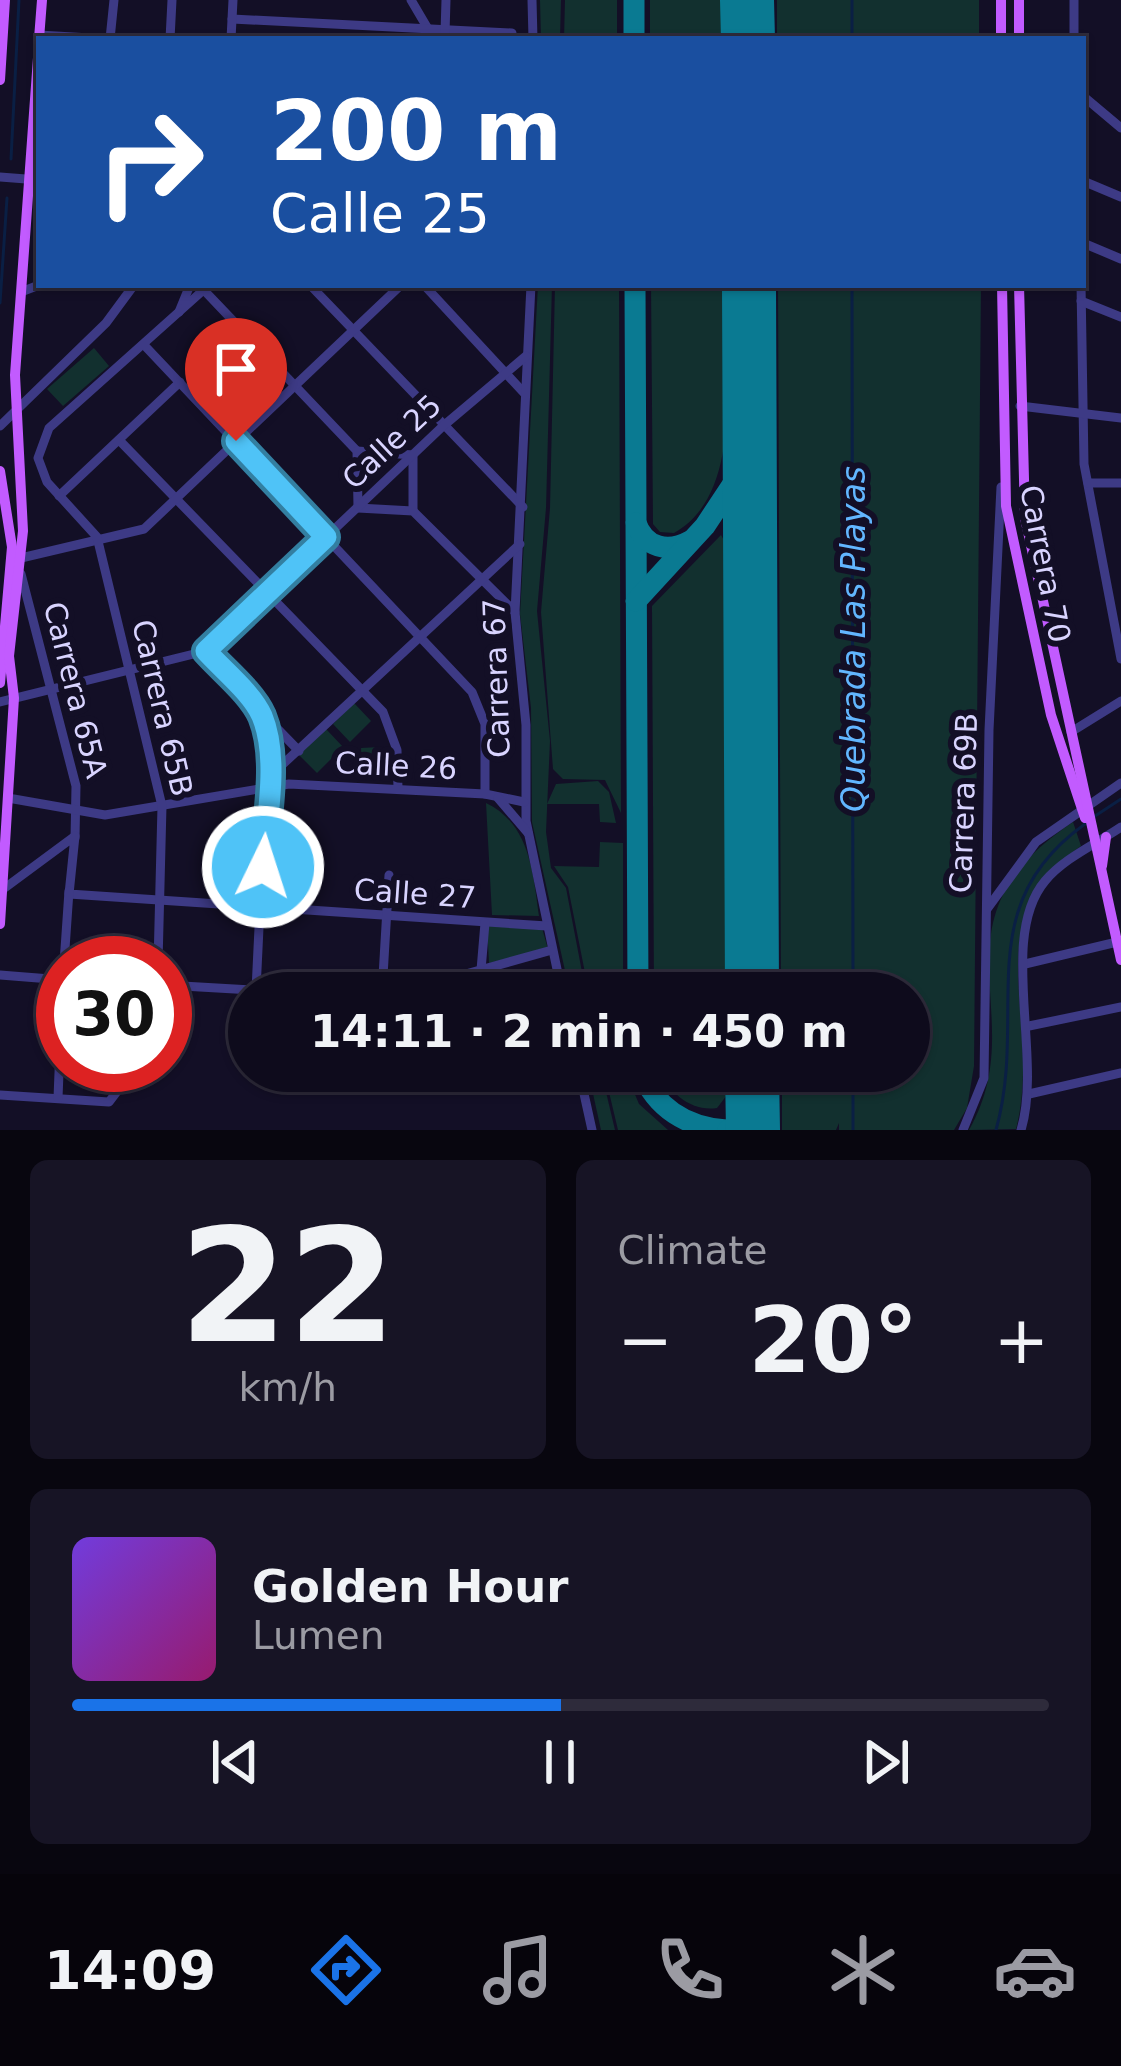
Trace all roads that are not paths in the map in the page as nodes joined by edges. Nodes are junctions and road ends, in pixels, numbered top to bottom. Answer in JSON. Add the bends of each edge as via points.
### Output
{"nodes":[{"id":1,"x":5,"y":0,"type":"edge"},
{"id":2,"x":42,"y":0,"type":"edge"},
{"id":3,"x":114,"y":0,"type":"edge"},
{"id":4,"x":172,"y":0,"type":"edge"},
{"id":5,"x":233,"y":0,"type":"edge"},
{"id":6,"x":411,"y":0,"type":"edge"},
{"id":7,"x":446,"y":0,"type":"edge"},
{"id":8,"x":532,"y":0,"type":"edge"},
{"id":9,"x":1000,"y":0,"type":"edge"},
{"id":10,"x":1018,"y":0,"type":"edge"},
{"id":11,"x":1074,"y":0,"type":"edge"},
{"id":12,"x":232,"y":19,"type":"junction"},
{"id":13,"x":357,"y":33,"type":"edge"},
{"id":14,"x":512,"y":33,"type":"dead end"},
{"id":15,"x":437,"y":35,"type":"edge"},
{"id":16,"x":39,"y":36,"type":"edge"},
{"id":17,"x":109,"y":36,"type":"edge"},
{"id":18,"x":170,"y":36,"type":"edge"},
{"id":19,"x":231,"y":36,"type":"edge"},
{"id":20,"x":532,"y":36,"type":"edge"},
{"id":21,"x":1001,"y":36,"type":"edge"},
{"id":22,"x":1019,"y":36,"type":"edge"},
{"id":23,"x":1074,"y":36,"type":"edge"},
{"id":24,"x":1,"y":53,"type":"edge"},
{"id":25,"x":0,"y":80,"type":"edge"},
{"id":26,"x":1086,"y":99,"type":"edge"},
{"id":27,"x":1121,"y":128,"type":"edge"},
{"id":28,"x":0,"y":177,"type":"edge"},
{"id":29,"x":36,"y":180,"type":"edge"},
{"id":30,"x":1086,"y":182,"type":"edge"},
{"id":31,"x":1121,"y":197,"type":"edge"},
{"id":32,"x":1086,"y":244,"type":"edge"},
{"id":33,"x":1121,"y":259,"type":"edge"},
{"id":34,"x":36,"y":286,"type":"edge"},
{"id":35,"x":132,"y":288,"type":"edge"},
{"id":36,"x":199,"y":288,"type":"edge"},
{"id":37,"x":203,"y":288,"type":"edge"},
{"id":38,"x":313,"y":288,"type":"edge"},
{"id":39,"x":397,"y":288,"type":"edge"},
{"id":40,"x":427,"y":288,"type":"edge"},
{"id":41,"x":532,"y":288,"type":"edge"},
{"id":42,"x":1002,"y":288,"type":"edge"},
{"id":43,"x":1019,"y":288,"type":"edge"},
{"id":44,"x":1081,"y":288,"type":"edge"},
{"id":45,"x":21,"y":292,"type":"junction"},
{"id":46,"x":1082,"y":301,"type":"junction"},
{"id":47,"x":1121,"y":317,"type":"edge"},
{"id":48,"x":353,"y":331,"type":"junction"},
{"id":49,"x":146,"y":346,"type":"junction"},
{"id":50,"x":526,"y":356,"type":"junction"},
{"id":51,"x":505,"y":372,"type":"junction"},
{"id":52,"x":180,"y":382,"type":"junction"},
{"id":53,"x":295,"y":386,"type":"junction"},
{"id":54,"x":524,"y":394,"type":"junction"},
{"id":55,"x":1020,"y":406,"type":"junction"},
{"id":56,"x":14,"y":409,"type":"junction"},
{"id":57,"x":1081,"y":414,"type":"junction"},
{"id":58,"x":1121,"y":418,"type":"edge"},
{"id":59,"x":0,"y":426,"type":"edge"},
{"id":60,"x":442,"y":427,"type":"junction"},
{"id":61,"x":119,"y":440,"type":"junction"},
{"id":62,"x":236,"y":441,"type":"junction"},
{"id":63,"x":356,"y":451,"type":"junction"},
{"id":64,"x":413,"y":455,"type":"junction"},
{"id":65,"x":0,"y":471,"type":"edge"},
{"id":66,"x":1003,"y":474,"type":"junction"},
{"id":67,"x":1088,"y":482,"type":"junction"},
{"id":68,"x":1121,"y":483,"type":"edge"},
{"id":69,"x":58,"y":496,"type":"junction"},
{"id":70,"x":176,"y":499,"type":"junction"},
{"id":71,"x":523,"y":507,"type":"junction"},
{"id":72,"x":358,"y":508,"type":"junction"},
{"id":73,"x":413,"y":511,"type":"junction"},
{"id":74,"x":97,"y":537,"type":"junction"},
{"id":75,"x":326,"y":537,"type":"junction"},
{"id":76,"x":521,"y":542,"type":"junction"},
{"id":77,"x":11,"y":562,"type":"edge"},
{"id":78,"x":20,"y":573,"type":"junction"},
{"id":79,"x":480,"y":578,"type":"junction"},
{"id":80,"x":267,"y":594,"type":"junction"},
{"id":81,"x":514,"y":612,"type":"junction"},
{"id":82,"x":1116,"y":614,"type":"edge"},
{"id":83,"x":418,"y":636,"type":"junction"},
{"id":84,"x":206,"y":651,"type":"junction"},
{"id":85,"x":1121,"y":659,"type":"edge"},
{"id":86,"x":128,"y":670,"type":"junction"},
{"id":87,"x":0,"y":683,"type":"edge"},
{"id":88,"x":51,"y":689,"type":"junction"},
{"id":89,"x":359,"y":691,"type":"junction"},
{"id":90,"x":14,"y":698,"type":"junction"},
{"id":91,"x":1121,"y":701,"type":"edge"},
{"id":92,"x":0,"y":702,"type":"edge"},
{"id":93,"x":261,"y":712,"type":"junction"},
{"id":94,"x":1071,"y":732,"type":"junction"},
{"id":95,"x":299,"y":751,"type":"junction"},
{"id":96,"x":269,"y":782,"type":"junction"},
{"id":97,"x":1121,"y":783,"type":"edge"},
{"id":98,"x":398,"y":789,"type":"junction"},
{"id":99,"x":485,"y":794,"type":"junction"},
{"id":100,"x":8,"y":798,"type":"junction"},
{"id":101,"x":498,"y":798,"type":"junction"},
{"id":102,"x":524,"y":802,"type":"junction"},
{"id":103,"x":162,"y":806,"type":"junction"},
{"id":104,"x":77,"y":811,"type":"junction"},
{"id":105,"x":1088,"y":816,"type":"junction"},
{"id":106,"x":1121,"y":826,"type":"edge"},
{"id":107,"x":528,"y":833,"type":"junction"},
{"id":108,"x":75,"y":836,"type":"junction"},
{"id":109,"x":1100,"y":840,"type":"junction"},
{"id":110,"x":389,"y":875,"type":"dead end"},
{"id":111,"x":2,"y":890,"type":"edge"},
{"id":112,"x":69,"y":894,"type":"junction"},
{"id":113,"x":161,"y":902,"type":"junction"},
{"id":114,"x":261,"y":908,"type":"junction"},
{"id":115,"x":985,"y":913,"type":"junction"},
{"id":116,"x":387,"y":915,"type":"junction"},
{"id":117,"x":484,"y":923,"type":"junction"},
{"id":118,"x":0,"y":924,"type":"edge"},
{"id":119,"x":548,"y":926,"type":"junction"},
{"id":120,"x":66,"y":936,"type":"edge"},
{"id":121,"x":159,"y":936,"type":"edge"},
{"id":122,"x":1117,"y":942,"type":"junction"},
{"id":123,"x":552,"y":950,"type":"junction"},
{"id":124,"x":1121,"y":961,"type":"edge"},
{"id":125,"x":1025,"y":964,"type":"junction"},
{"id":126,"x":482,"y":970,"type":"junction"},
{"id":127,"x":257,"y":972,"type":"edge"},
{"id":128,"x":383,"y":972,"type":"edge"},
{"id":129,"x":475,"y":972,"type":"edge"},
{"id":130,"x":557,"y":972,"type":"edge"},
{"id":131,"x":0,"y":975,"type":"edge"},
{"id":132,"x":36,"y":976,"type":"edge"},
{"id":133,"x":192,"y":986,"type":"edge"},
{"id":134,"x":228,"y":988,"type":"edge"},
{"id":135,"x":1121,"y":1007,"type":"edge"},
{"id":136,"x":1029,"y":1026,"type":"junction"},
{"id":137,"x":1121,"y":1073,"type":"edge"},
{"id":138,"x":58,"y":1092,"type":"edge"},
{"id":139,"x":117,"y":1092,"type":"edge"},
{"id":140,"x":584,"y":1092,"type":"edge"},
{"id":141,"x":1029,"y":1094,"type":"junction"},
{"id":142,"x":0,"y":1095,"type":"edge"},
{"id":143,"x":58,"y":1098,"type":"junction"},
{"id":144,"x":592,"y":1130,"type":"edge"},
{"id":145,"x":963,"y":1130,"type":"edge"},
{"id":146,"x":1021,"y":1130,"type":"edge"}],
"edges":[{"from":1,"to":24,"type":"main road"},
{"from":2,"to":16,"type":"main road"},
{"from":3,"to":17,"type":"street"},
{"from":4,"to":18,"type":"street"},
{"from":5,"to":12,"type":"street"},
{"from":6,"to":15,"type":"street"},
{"from":7,"to":15,"type":"street"},
{"from":8,"to":20,"type":"street"},
{"from":9,"to":21,"type":"main road"},
{"from":10,"to":22,"type":"main road"},
{"from":11,"to":23,"type":"street"},
{"from":12,"to":13,"type":"street"},
{"from":12,"to":19,"type":"street"},
{"from":13,"to":15,"type":"street"},
{"from":14,"to":15,"type":"street"},
{"from":24,"to":25,"type":"main road"},
{"from":26,"to":27,"type":"street"},
{"from":28,"to":29,"type":"street"},
{"from":29,"to":45,"type":"main road"},
{"from":30,"to":31,"type":"street"},
{"from":32,"to":33,"type":"street"},
{"from":34,"to":45,"type":"street"},
{"from":35,"to":56,"type":"street"},
{"from":36,"to":49,"type":"street"},
{"from":37,"to":53,"type":"street"},
{"from":38,"to":48,"type":"street"},
{"from":39,"to":48,"type":"street"},
{"from":40,"to":51,"type":"street"},
{"from":41,"to":50,"type":"street","name":"Carrera 67"},
{"from":42,"to":66,"type":"main road","name":"Carrera 70"},
{"from":43,"to":55,"type":"main road","name":"Carrera 70"},
{"from":44,"to":46,"type":"street"},
{"from":45,"to":56,"type":"main road"},
{"from":46,"to":47,"type":"street"},
{"from":46,"to":57,"type":"street"},
{"from":48,"to":53,"type":"street"},
{"from":48,"to":60,"type":"street"},
{"from":49,"to":52,"type":"street"},
{"from":49,"to":69,"type":"street","via":[[50,428],[38,458]]},
{"from":50,"to":51,"type":"street","name":"Calle 25"},
{"from":50,"to":54,"type":"street","name":"Carrera 67"},
{"from":51,"to":54,"type":"street"},
{"from":51,"to":60,"type":"street","name":"Calle 25"},
{"from":52,"to":61,"type":"street"},
{"from":52,"to":62,"type":"street"},
{"from":53,"to":62,"type":"street"},
{"from":53,"to":63,"type":"street"},
{"from":54,"to":71,"type":"street","name":"Carrera 67"},
{"from":55,"to":57,"type":"street"},
{"from":55,"to":94,"type":"main road","name":"Carrera 70","via":[[1028,541]]},
{"from":56,"to":59,"type":"street"},
{"from":56,"to":77,"type":"main road","via":[[22,503]]},
{"from":57,"to":58,"type":"street"},
{"from":57,"to":67,"type":"street"},
{"from":60,"to":64,"type":"street","name":"Calle 25"},
{"from":60,"to":71,"type":"street"},
{"from":61,"to":69,"type":"street"},
{"from":61,"to":70,"type":"street"},
{"from":62,"to":70,"type":"street"},
{"from":62,"to":75,"type":"street"},
{"from":63,"to":64,"type":"street"},
{"from":63,"to":72,"type":"street"},
{"from":64,"to":72,"type":"street","name":"Calle 25"},
{"from":64,"to":73,"type":"street"},
{"from":65,"to":77,"type":"main road"},
{"from":66,"to":105,"type":"main road","name":"Carrera 70","via":[[1051,715]]},
{"from":66,"to":115,"type":"street","name":"Carrera 69B"},
{"from":67,"to":68,"type":"street"},
{"from":67,"to":82,"type":"street"},
{"from":69,"to":74,"type":"street"},
{"from":70,"to":74,"type":"street","via":[[136,535]]},
{"from":70,"to":80,"type":"street"},
{"from":71,"to":76,"type":"street","name":"Carrera 67"},
{"from":72,"to":73,"type":"street"},
{"from":72,"to":75,"type":"street","name":"Calle 25"},
{"from":73,"to":79,"type":"street"},
{"from":74,"to":77,"type":"street"},
{"from":74,"to":86,"type":"street","name":"Carrera 65B"},
{"from":75,"to":80,"type":"street","name":"Calle 25"},
{"from":75,"to":83,"type":"street"},
{"from":76,"to":79,"type":"street"},
{"from":76,"to":81,"type":"street","name":"Carrera 67"},
{"from":77,"to":78,"type":"main road"},
{"from":77,"to":87,"type":"main road"},
{"from":78,"to":88,"type":"street","name":"Carrera 65A"},
{"from":78,"to":90,"type":"main road","via":[[9,656]]},
{"from":79,"to":81,"type":"street"},
{"from":79,"to":83,"type":"street"},
{"from":80,"to":84,"type":"street","name":"Calle 25"},
{"from":80,"to":89,"type":"street"},
{"from":81,"to":102,"type":"street","name":"Carrera 67","via":[[526,725]]},
{"from":82,"to":85,"type":"street"},
{"from":83,"to":89,"type":"street"},
{"from":83,"to":99,"type":"street","via":[[479,704]]},
{"from":84,"to":86,"type":"street","name":"Calle 25"},
{"from":84,"to":93,"type":"street"},
{"from":86,"to":88,"type":"street","name":"Calle 25"},
{"from":86,"to":103,"type":"street","name":"Carrera 65B"},
{"from":88,"to":90,"type":"street","name":"Calle 25"},
{"from":88,"to":104,"type":"street","name":"Carrera 65A"},
{"from":89,"to":95,"type":"street"},
{"from":89,"to":98,"type":"street","via":[[394,733]]},
{"from":90,"to":92,"type":"street","name":"Calle 25"},
{"from":90,"to":100,"type":"main road"},
{"from":91,"to":94,"type":"street"},
{"from":93,"to":95,"type":"street"},
{"from":93,"to":96,"type":"street"},
{"from":94,"to":105,"type":"main road","name":"Carrera 70"},
{"from":95,"to":96,"type":"street"},
{"from":96,"to":98,"type":"street","name":"Calle 26"},
{"from":96,"to":103,"type":"street","name":"Calle 26"},
{"from":96,"to":114,"type":"street"},
{"from":97,"to":105,"type":"street"},
{"from":98,"to":99,"type":"street","name":"Calle 26"},
{"from":99,"to":101,"type":"street","name":"Calle 26"},
{"from":100,"to":104,"type":"street","name":"Calle 26"},
{"from":100,"to":111,"type":"main road"},
{"from":101,"to":102,"type":"street","name":"Calle 26"},
{"from":101,"to":107,"type":"street","name":"Calle 26"},
{"from":102,"to":107,"type":"street","name":"Carrera 67"},
{"from":103,"to":104,"type":"street","name":"Calle 26"},
{"from":103,"to":113,"type":"street","name":"Carrera 65B"},
{"from":104,"to":108,"type":"street","name":"Carrera 65A"},
{"from":105,"to":109,"type":"main road","name":"Carrera 70"},
{"from":105,"to":115,"type":"street","via":[[1036,842]]},
{"from":106,"to":109,"type":"street"},
{"from":107,"to":119,"type":"street","name":"Carrera 67"},
{"from":108,"to":111,"type":"street"},
{"from":108,"to":112,"type":"street","name":"Carrera 65A"},
{"from":109,"to":122,"type":"main road","name":"Carrera 70"},
{"from":109,"to":125,"type":"street","via":[[1055,871],[1033,900]]},
{"from":110,"to":116,"type":"street"},
{"from":111,"to":118,"type":"main road"},
{"from":112,"to":113,"type":"street","name":"Calle 27"},
{"from":112,"to":120,"type":"street","name":"Carrera 65A"},
{"from":113,"to":114,"type":"street","name":"Calle 27"},
{"from":113,"to":121,"type":"street","name":"Carrera 65B"},
{"from":114,"to":116,"type":"street","name":"Calle 27"},
{"from":114,"to":127,"type":"street"},
{"from":115,"to":145,"type":"street","name":"Carrera 69B","via":[[984,1078]]},
{"from":116,"to":117,"type":"street","name":"Calle 27"},
{"from":116,"to":128,"type":"street"},
{"from":117,"to":119,"type":"street","name":"Calle 27"},
{"from":117,"to":126,"type":"street"},
{"from":119,"to":123,"type":"street","name":"Carrera 67"},
{"from":122,"to":124,"type":"main road","name":"Carrera 70"},
{"from":122,"to":125,"type":"street"},
{"from":123,"to":126,"type":"street"},
{"from":123,"to":130,"type":"street","name":"Carrera 67"},
{"from":125,"to":136,"type":"street"},
{"from":126,"to":129,"type":"street"},
{"from":131,"to":132,"type":"street"},
{"from":133,"to":134,"type":"street"},
{"from":135,"to":136,"type":"street"},
{"from":136,"to":141,"type":"street"},
{"from":137,"to":141,"type":"street"},
{"from":138,"to":143,"type":"street"},
{"from":139,"to":143,"type":"street","via":[[109,1102]]},
{"from":140,"to":144,"type":"street"},
{"from":141,"to":146,"type":"street"},
{"from":142,"to":143,"type":"street"}]}
